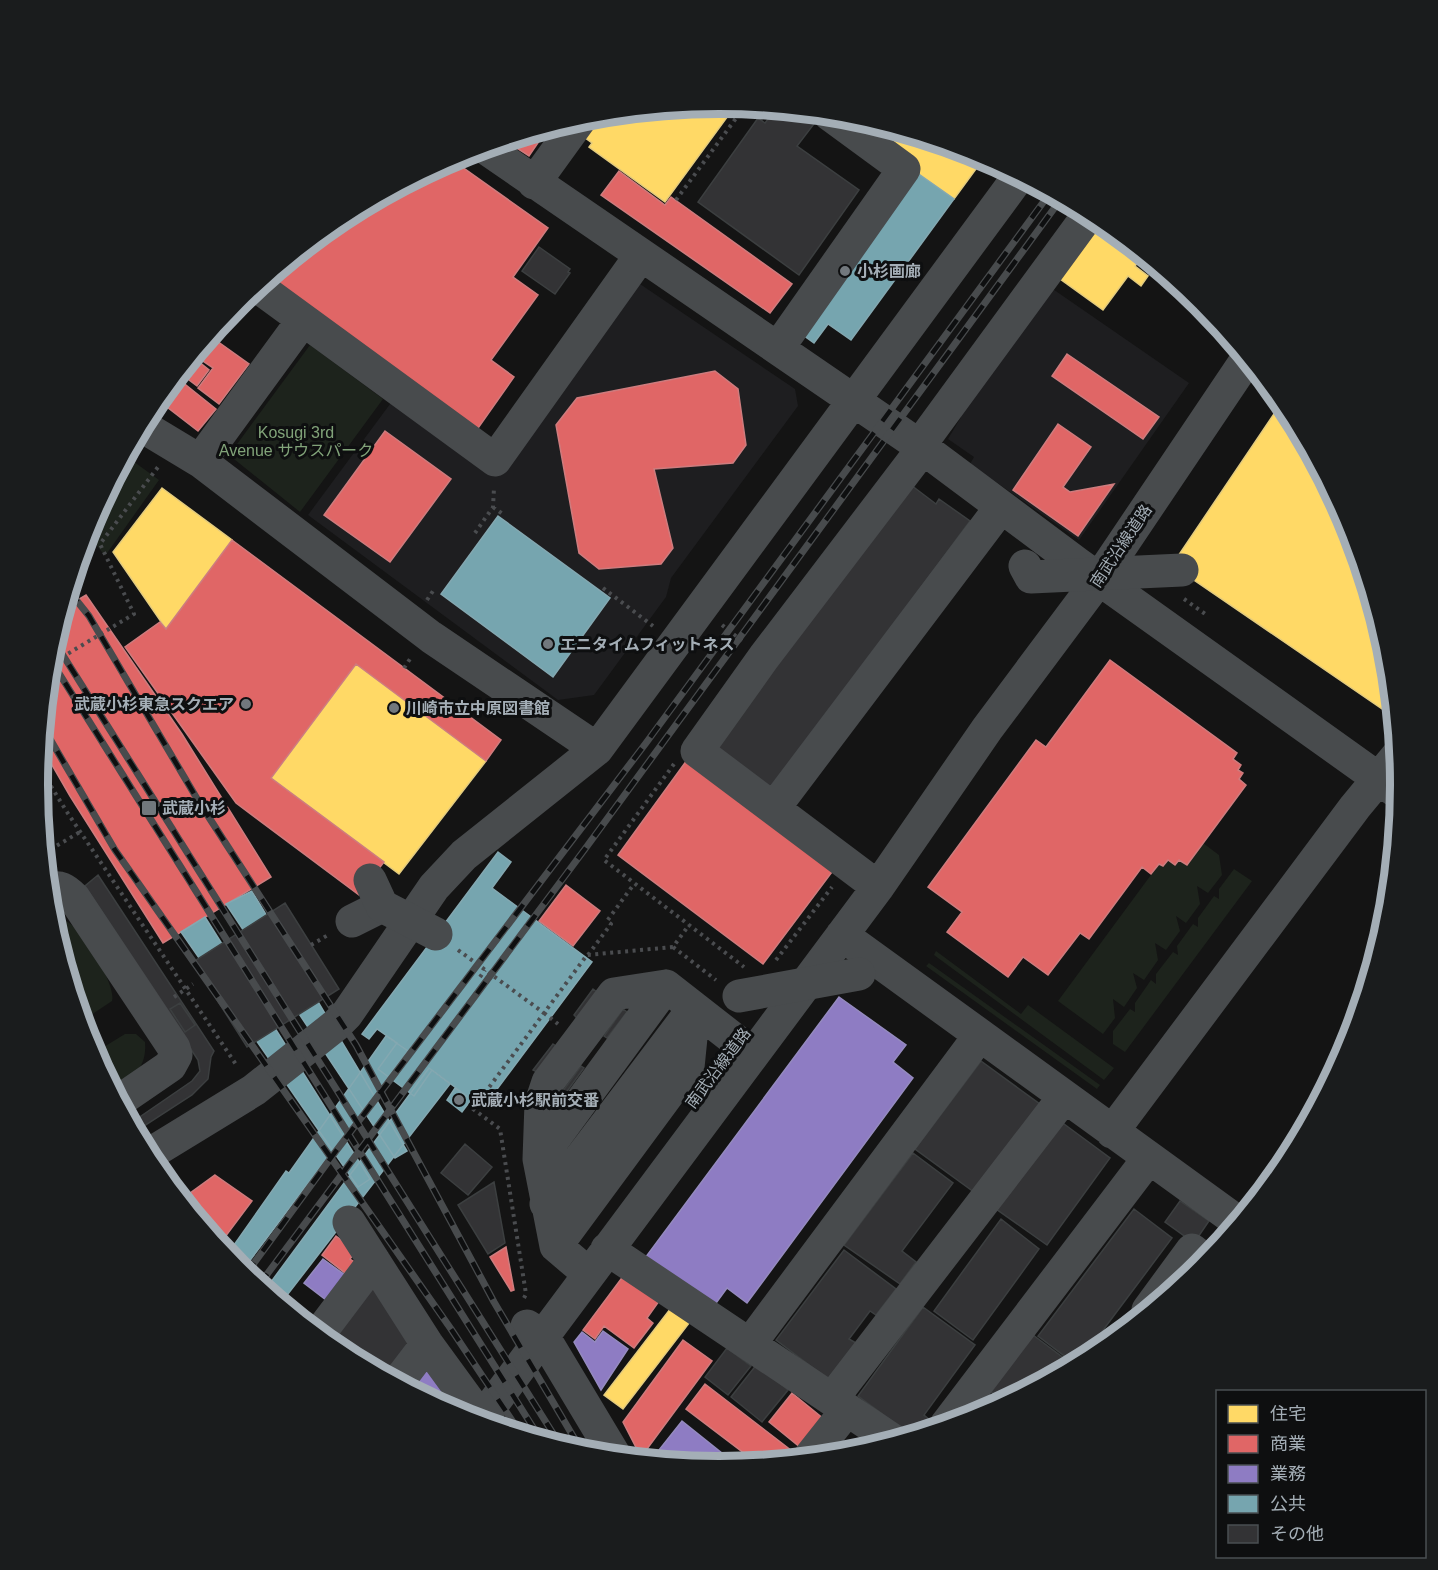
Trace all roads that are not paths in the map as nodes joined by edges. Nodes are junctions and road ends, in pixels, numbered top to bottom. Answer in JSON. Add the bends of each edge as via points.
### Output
{"nodes":[{"id":1,"x":846,"y":126,"type":"edge"},
{"id":2,"x":572,"y":131,"type":"edge"},
{"id":3,"x":493,"y":154,"type":"edge"},
{"id":4,"x":1014,"y":182,"type":"edge"},
{"id":5,"x":534,"y":183,"type":"junction"},
{"id":6,"x":1083,"y":222,"type":"edge"},
{"id":7,"x":641,"y":255,"type":"junction"},
{"id":8,"x":265,"y":292,"type":"edge"},
{"id":9,"x":303,"y":320,"type":"junction"},
{"id":10,"x":778,"y":348,"type":"junction"},
{"id":11,"x":1242,"y":366,"type":"edge"},
{"id":12,"x":854,"y":401,"type":"junction"},
{"id":13,"x":149,"y":431,"type":"edge"},
{"id":14,"x":920,"y":446,"type":"junction"},
{"id":15,"x":200,"y":461,"type":"junction"},
{"id":16,"x":1001,"y":507,"type":"junction"},
{"id":17,"x":1164,"y":566,"type":"dead end"},
{"id":18,"x":1036,"y":579,"type":"dead end"},
{"id":19,"x":1099,"y":579,"type":"junction"},
{"id":20,"x":597,"y":749,"type":"junction"},
{"id":21,"x":1390,"y":774,"type":"edge"},
{"id":22,"x":1390,"y":779,"type":"edge"},
{"id":23,"x":774,"y":808,"type":"junction"},
{"id":24,"x":859,"y":881,"type":"junction"},
{"id":25,"x":56,"y":888,"type":"edge"},
{"id":26,"x":351,"y":921,"type":"dead end"},
{"id":27,"x":436,"y":934,"type":"road end"},
{"id":28,"x":842,"y":935,"type":"junction"},
{"id":29,"x":859,"y":974,"type":"dead end"},
{"id":30,"x":745,"y":985,"type":"road end"},
{"id":31,"x":694,"y":1008,"type":"junction"},
{"id":32,"x":980,"y":1035,"type":"junction"},
{"id":33,"x":745,"y":1048,"type":"junction"},
{"id":34,"x":125,"y":1097,"type":"edge"},
{"id":35,"x":1064,"y":1097,"type":"junction"},
{"id":36,"x":1112,"y":1132,"type":"junction"},
{"id":37,"x":156,"y":1150,"type":"edge"},
{"id":38,"x":1148,"y":1159,"type":"junction"},
{"id":39,"x":546,"y":1204,"type":"junction"},
{"id":40,"x":1231,"y":1217,"type":"edge"},
{"id":41,"x":349,"y":1222,"type":"dead end"},
{"id":42,"x":1197,"y":1254,"type":"edge"},
{"id":43,"x":581,"y":1258,"type":"junction"},
{"id":44,"x":374,"y":1260,"type":"junction"},
{"id":45,"x":1169,"y":1282,"type":"edge"},
{"id":46,"x":324,"y":1327,"type":"edge"},
{"id":47,"x":535,"y":1331,"type":"junction"},
{"id":48,"x":428,"y":1344,"type":"junction"},
{"id":49,"x":750,"y":1344,"type":"junction"},
{"id":50,"x":402,"y":1376,"type":"edge"},
{"id":51,"x":840,"y":1404,"type":"junction"},
{"id":52,"x":466,"y":1406,"type":"edge"},
{"id":53,"x":473,"y":1409,"type":"edge"},
{"id":54,"x":955,"y":1413,"type":"edge"},
{"id":55,"x":885,"y":1435,"type":"edge"},
{"id":56,"x":609,"y":1446,"type":"edge"},
{"id":57,"x":814,"y":1449,"type":"edge"}],
"edges":[{"from":1,"to":10,"type":"street","via":[[904,169]]},
{"from":2,"to":5,"type":"street"},
{"from":3,"to":5,"type":"street"},
{"from":4,"to":12,"type":"street"},
{"from":5,"to":7,"type":"street"},
{"from":6,"to":14,"type":"street"},
{"from":7,"to":9,"type":"street","via":[[495,460]]},
{"from":7,"to":10,"type":"street"},
{"from":8,"to":9,"type":"street"},
{"from":9,"to":15,"type":"street"},
{"from":10,"to":12,"type":"street"},
{"from":11,"to":19,"type":"street","name":"南武沿線道路"},
{"from":12,"to":14,"type":"street"},
{"from":12,"to":20,"type":"street"},
{"from":13,"to":15,"type":"street"},
{"from":14,"to":16,"type":"street"},
{"from":14,"to":23,"type":"street","via":[[914,460],[696,751]]},
{"from":15,"to":20,"type":"street","via":[[431,637]]},
{"from":16,"to":19,"type":"street"},
{"from":16,"to":23,"type":"street"},
{"from":17,"to":18,"type":"street","bridge":true},
{"from":19,"to":21,"type":"street"},
{"from":19,"to":24,"type":"street","name":"南武沿線道路","via":[[987,729]]},
{"from":20,"to":37,"type":"street","via":[[464,855],[434,887],[336,1025],[254,1090]]},
{"from":22,"to":36,"type":"street"},
{"from":23,"to":24,"type":"street"},
{"from":24,"to":28,"type":"street","name":"南武沿線道路"},
{"from":24,"to":33,"type":"street","name":"南武沿線道路"},
{"from":25,"to":34,"type":"street","via":[[65,889],[74,898],[174,1048],[176,1055],[171,1066]]},
{"from":26,"to":27,"type":"street","bridge":true,"via":[[376,893]]},
{"from":28,"to":32,"type":"street"},
{"from":28,"to":33,"type":"street","name":"南武沿線道路"},
{"from":29,"to":30,"type":"street","bridge":true},
{"from":31,"to":33,"type":"street"},
{"from":31,"to":39,"type":"street"},
{"from":31,"to":39,"type":"street","via":[[666,986],[538,1159]]},
{"from":31,"to":43,"type":"street","via":[[688,1067]]},
{"from":32,"to":35,"type":"street"},
{"from":32,"to":49,"type":"street"},
{"from":33,"to":43,"type":"street","name":"南武沿線道路"},
{"from":35,"to":36,"type":"street"},
{"from":35,"to":51,"type":"street"},
{"from":36,"to":38,"type":"street"},
{"from":38,"to":40,"type":"street"},
{"from":38,"to":54,"type":"street"},
{"from":39,"to":43,"type":"street"},
{"from":41,"to":44,"type":"street"},
{"from":42,"to":45,"type":"street","via":[[1192,1250]]},
{"from":43,"to":47,"type":"street","name":"南武沿線道路"},
{"from":43,"to":49,"type":"street"},
{"from":44,"to":46,"type":"street"},
{"from":44,"to":48,"type":"street"},
{"from":47,"to":53,"type":"street","name":"南武沿線道路"},
{"from":47,"to":56,"type":"street"},
{"from":48,"to":50,"type":"street"},
{"from":48,"to":52,"type":"street"},
{"from":49,"to":51,"type":"street"},
{"from":51,"to":55,"type":"street"},
{"from":51,"to":57,"type":"street"}]}
